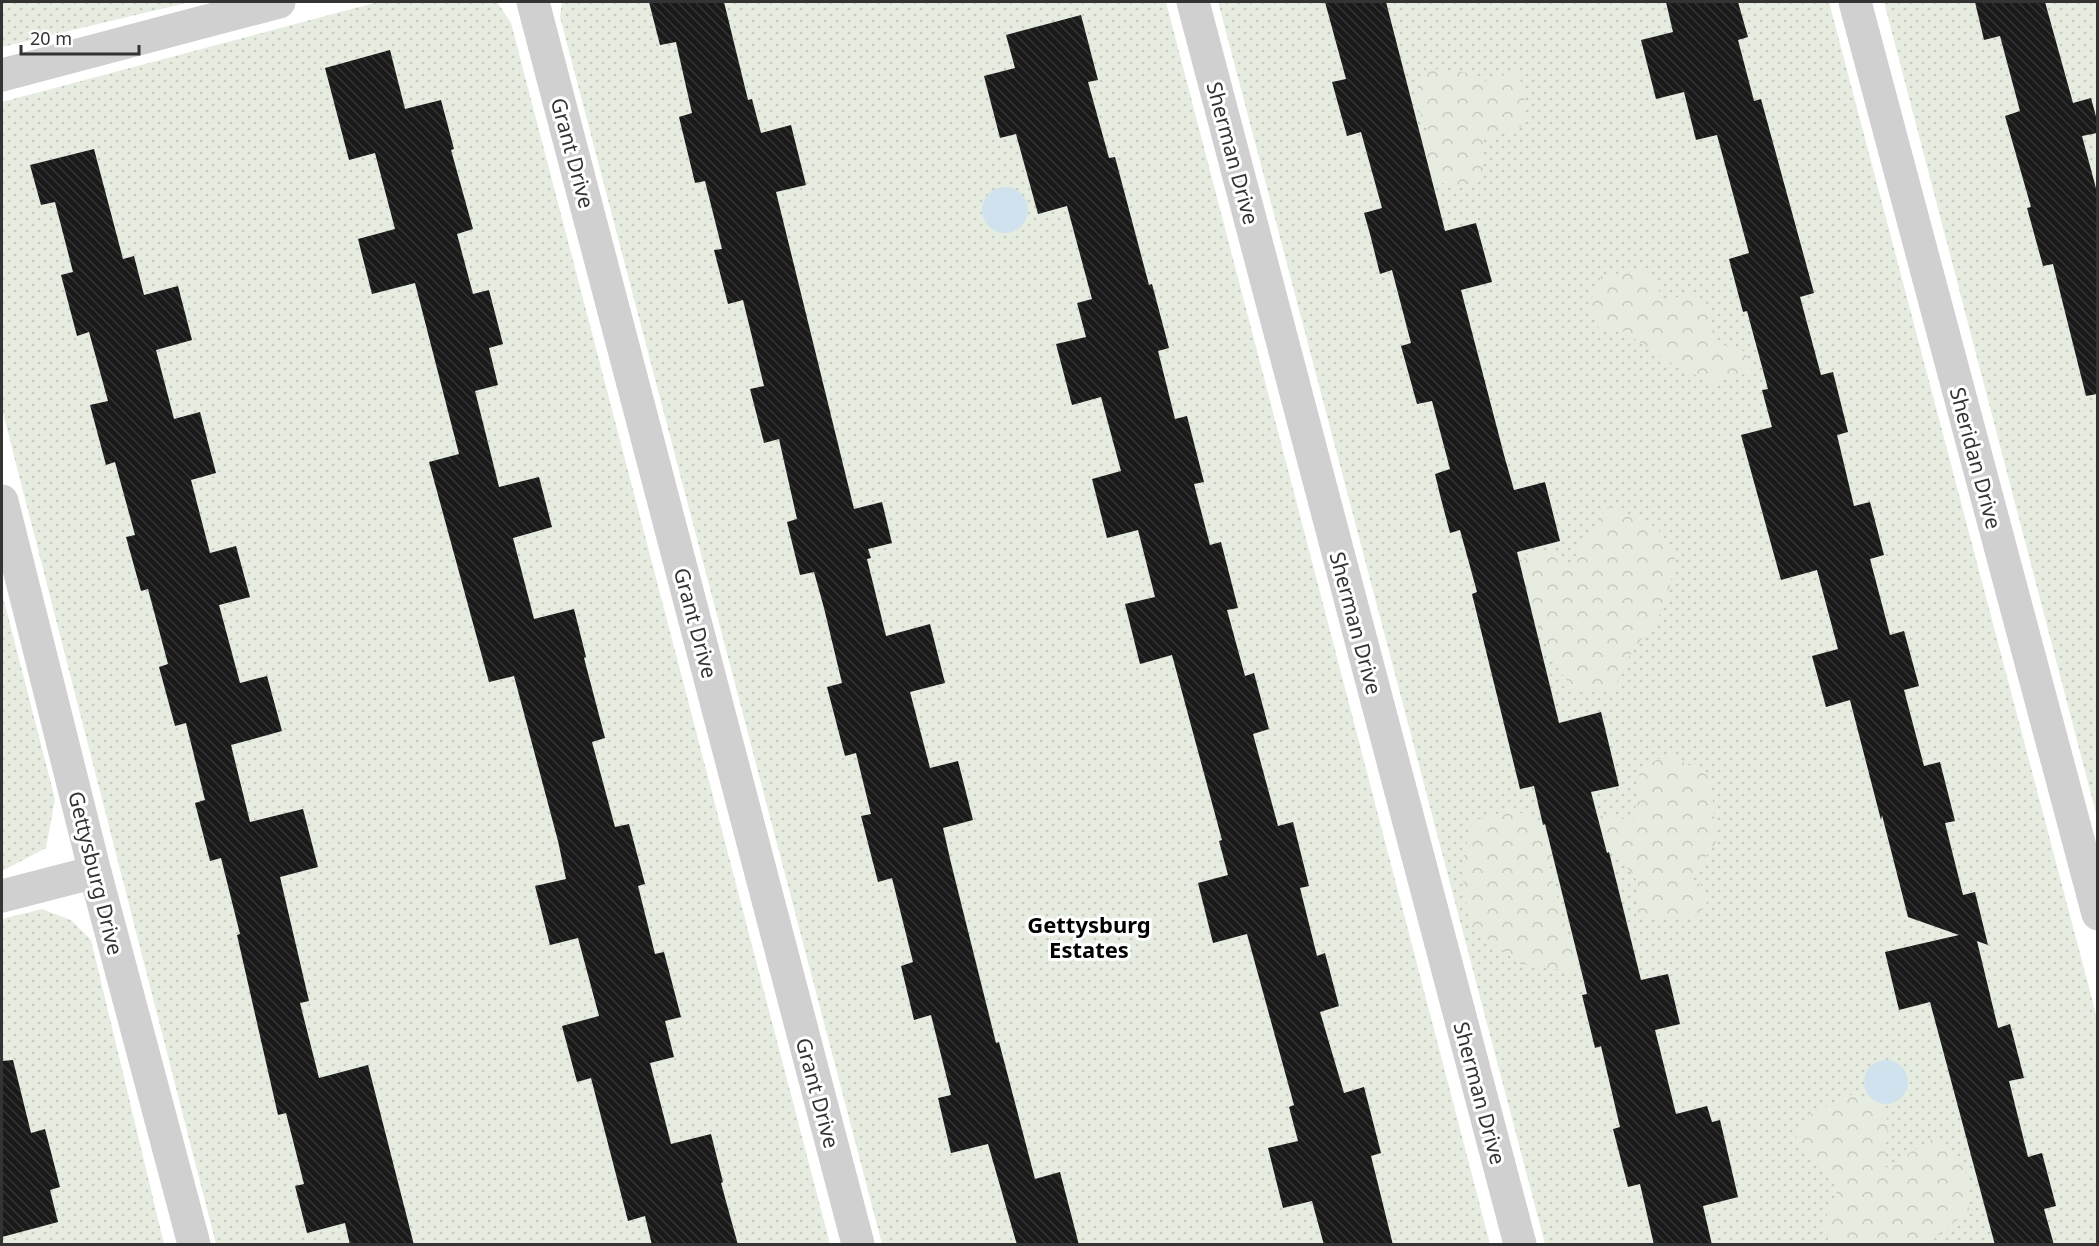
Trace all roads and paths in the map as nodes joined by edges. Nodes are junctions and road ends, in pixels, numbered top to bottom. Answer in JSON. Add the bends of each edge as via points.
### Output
{"nodes":[{"id":1,"x":279,"y":2,"type":"edge"},
{"id":2,"x":533,"y":2,"type":"edge"},
{"id":3,"x":1193,"y":2,"type":"edge"},
{"id":4,"x":1855,"y":2,"type":"edge"},
{"id":5,"x":2,"y":75,"type":"edge"},
{"id":6,"x":2,"y":501,"type":"edge"},
{"id":7,"x":95,"y":872,"type":"junction"},
{"id":8,"x":2,"y":896,"type":"edge"},
{"id":9,"x":2097,"y":914,"type":"edge"},
{"id":10,"x":194,"y":1245,"type":"edge"},
{"id":11,"x":858,"y":1245,"type":"edge"},
{"id":12,"x":1520,"y":1245,"type":"edge"}],
"edges":[{"from":1,"to":5,"type":"street"},
{"from":2,"to":11,"type":"street","name":"Grant Drive"},
{"from":3,"to":12,"type":"street","name":"Sherman Drive"},
{"from":4,"to":9,"type":"street","name":"Sheridan Drive"},
{"from":6,"to":7,"type":"street","name":"Gettysburg Drive"},
{"from":7,"to":8,"type":"street"},
{"from":7,"to":10,"type":"street","name":"Gettysburg Drive"}]}
